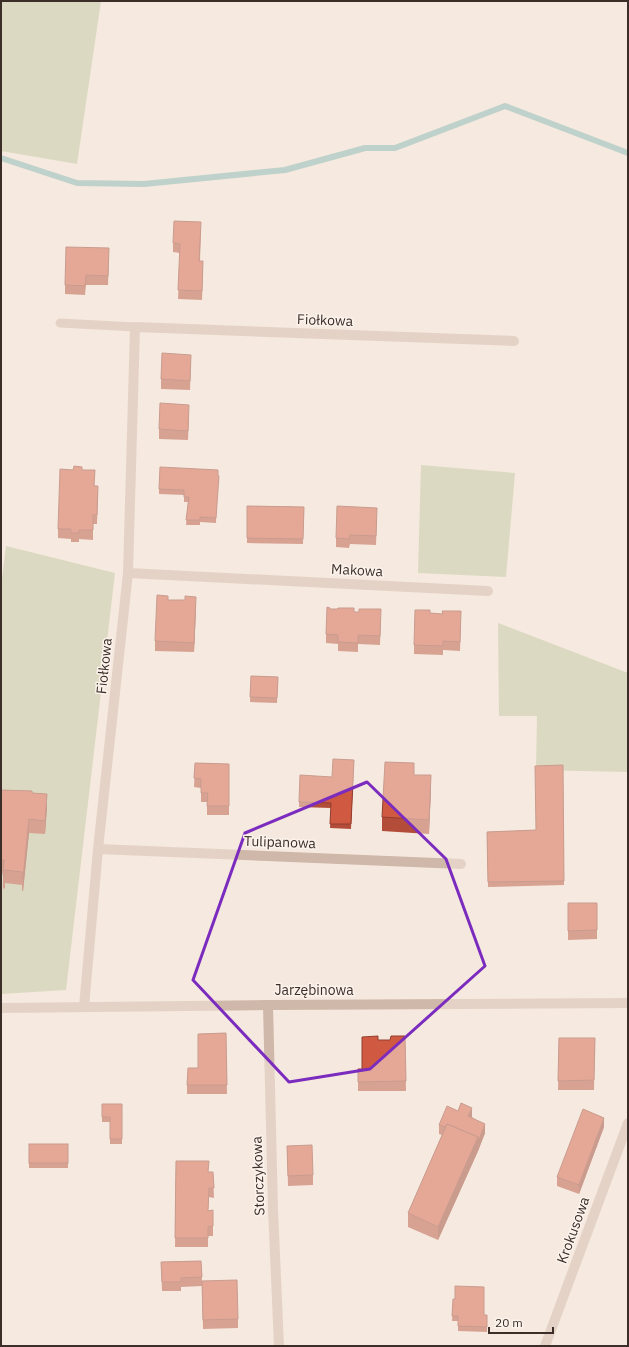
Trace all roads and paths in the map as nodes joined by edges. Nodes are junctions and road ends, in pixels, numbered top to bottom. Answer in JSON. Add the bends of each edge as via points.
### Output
{"nodes":[{"id":1,"x":60,"y":323,"type":"dead end"},
{"id":2,"x":135,"y":327,"type":"junction"},
{"id":3,"x":514,"y":341,"type":"dead end"},
{"id":4,"x":128,"y":572,"type":"junction"},
{"id":5,"x":488,"y":591,"type":"dead end"},
{"id":6,"x":98,"y":849,"type":"junction"},
{"id":7,"x":461,"y":864,"type":"dead end"},
{"id":8,"x":628,"y":1003,"type":"edge"},
{"id":9,"x":268,"y":1004,"type":"junction"},
{"id":10,"x":84,"y":1007,"type":"junction"},
{"id":11,"x":1,"y":1008,"type":"edge"},
{"id":12,"x":628,"y":1123,"type":"edge"},
{"id":13,"x":279,"y":1346,"type":"edge"},
{"id":14,"x":545,"y":1346,"type":"edge"}],
"edges":[{"from":1,"to":2,"type":"lane","name":"Fiołkowa"},
{"from":2,"to":3,"type":"street","name":"Fiołkowa"},
{"from":2,"to":4,"type":"street","name":"Fiołkowa"},
{"from":4,"to":5,"type":"street","name":"Makowa"},
{"from":4,"to":6,"type":"street","name":"Fiołkowa"},
{"from":6,"to":7,"type":"street","name":"Tulipanowa"},
{"from":6,"to":10,"type":"street","name":"Fiołkowa"},
{"from":8,"to":9,"type":"street","name":"Jarzębinowa"},
{"from":9,"to":10,"type":"street","name":"Jarzębinowa"},
{"from":9,"to":13,"type":"street","name":"Storczykowa"},
{"from":10,"to":11,"type":"street","name":"Jarzębinowa"},
{"from":12,"to":14,"type":"street","name":"Krokusowa"}]}
